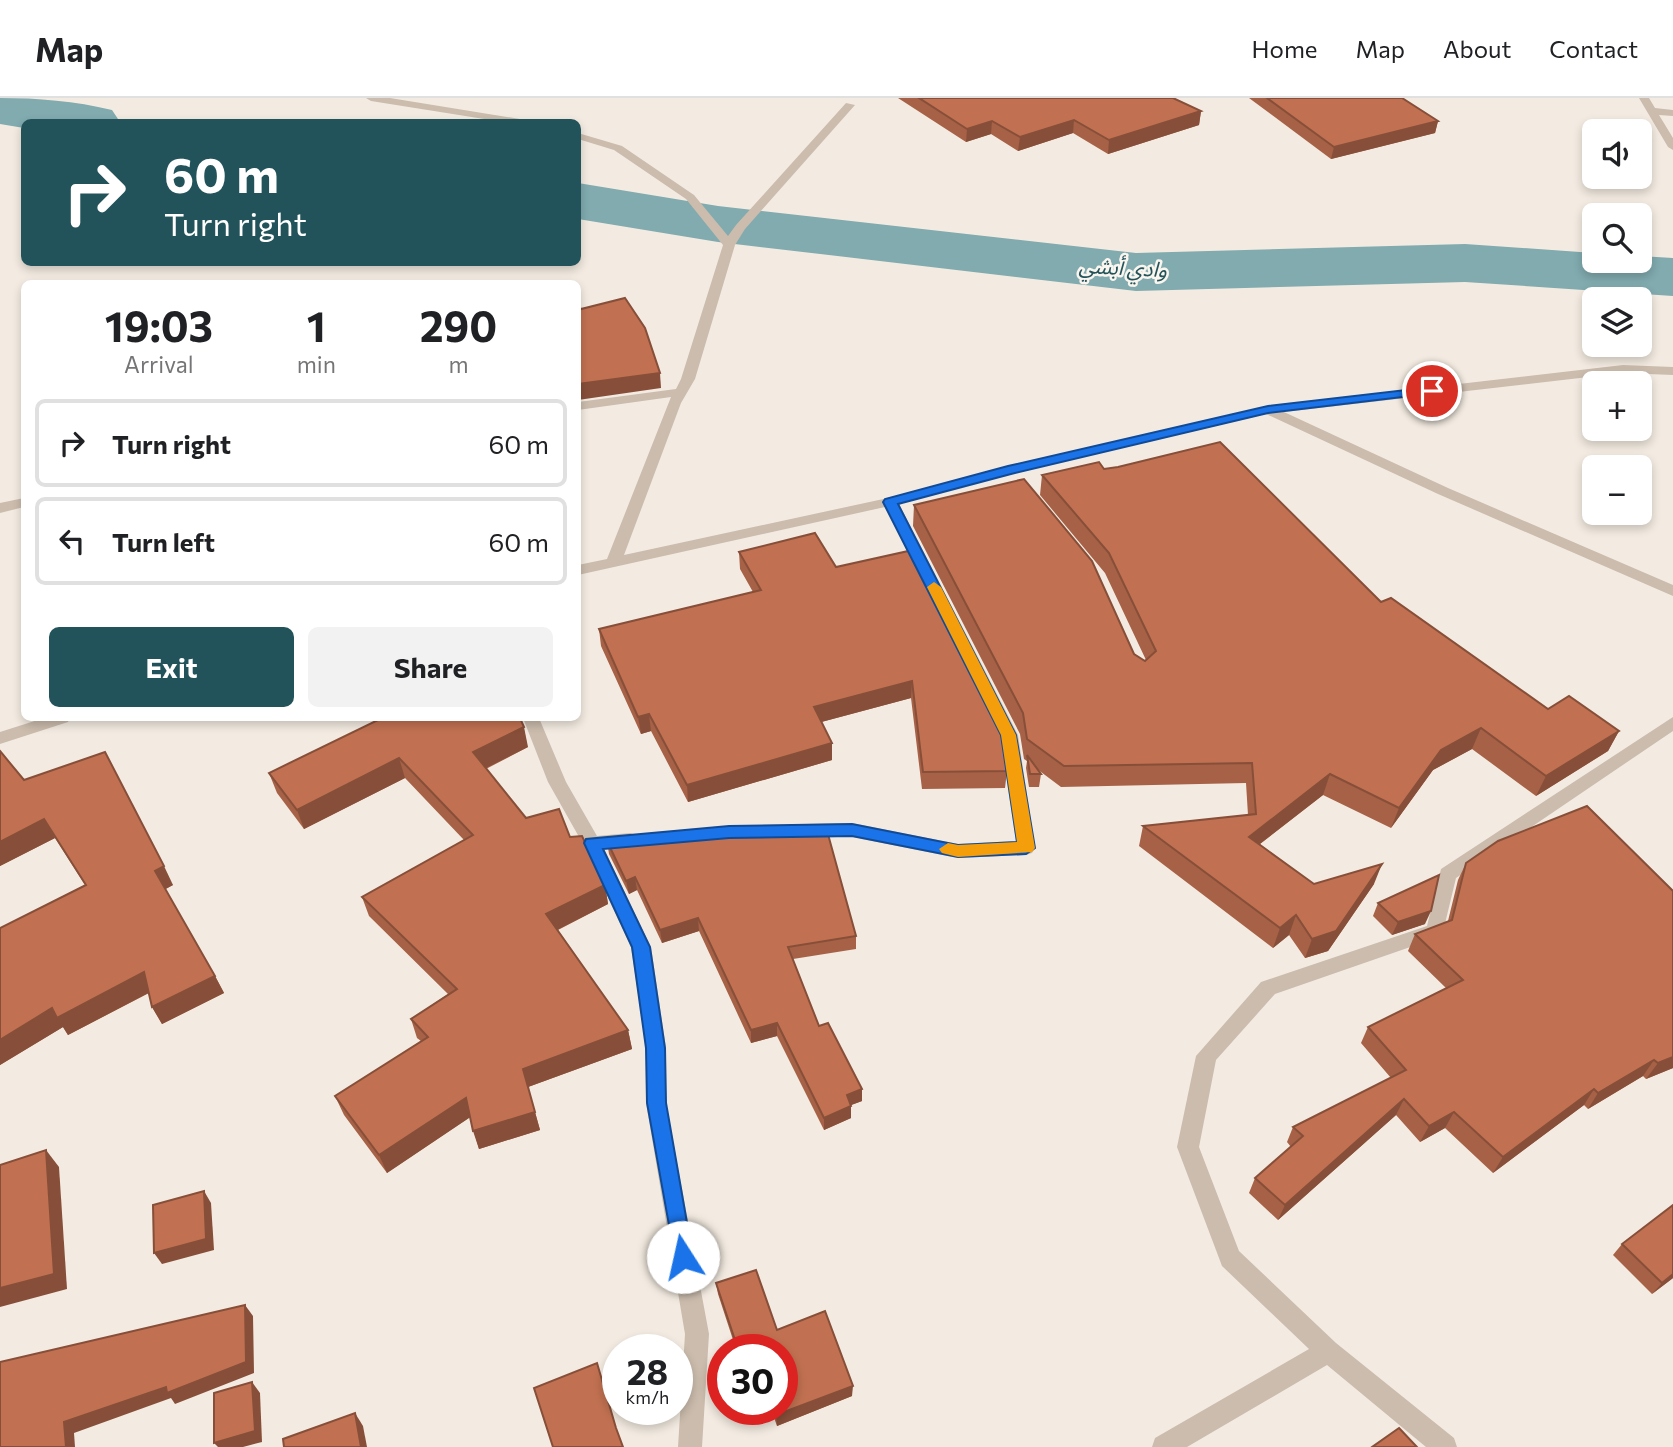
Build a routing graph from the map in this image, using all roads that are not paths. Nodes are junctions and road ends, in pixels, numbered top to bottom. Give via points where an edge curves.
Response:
1 (371, 98) edge
2 (863, 98) edge
3 (1644, 98) edge
4 (846, 102) edge
5 (1651, 111) junction
6 (1673, 113) edge
7 (501, 119) edge
8 (581, 137) edge
9 (1673, 147) edge
10 (729, 245) junction
11 (1673, 371) edge
12 (680, 393) junction
13 (581, 406) edge
14 (1268, 410) junction
15 (890, 502) junction
16 (21, 504) edge
17 (0, 508) edge
18 (613, 564) junction
19 (581, 569) edge
20 (1673, 591) edge
21 (53, 721) edge
22 (532, 721) edge
23 (1673, 723) edge
24 (0, 738) edge
25 (783, 831) edge
26 (647, 839) edge
27 (592, 843) junction
28 (1328, 1351) junction
29 (690, 1447) edge
30 (1164, 1447) edge
31 (1445, 1447) edge

1 - 7 street
2 - 4 street
3 - 5 street
4 - 10 street
5 - 6 street
5 - 9 street
8 - 10 street via 618,148 690,197
10 - 12 street
11 - 14 street via 1623,369
12 - 13 street
12 - 18 street
14 - 15 street via 1013,476
14 - 20 street
15 - 18 street
15 - 25 street via 1009,735 1026,848 958,851 852,830
16 - 17 street
18 - 19 street
21 - 24 street
22 - 27 street via 557,782
23 - 28 street via 1448,874 1435,931 1268,988 1206,1056 1188,1147 1230,1258
26 - 27 street
27 - 29 street via 641,947 656,1048 656,1103 697,1334
28 - 30 street
28 - 31 street

